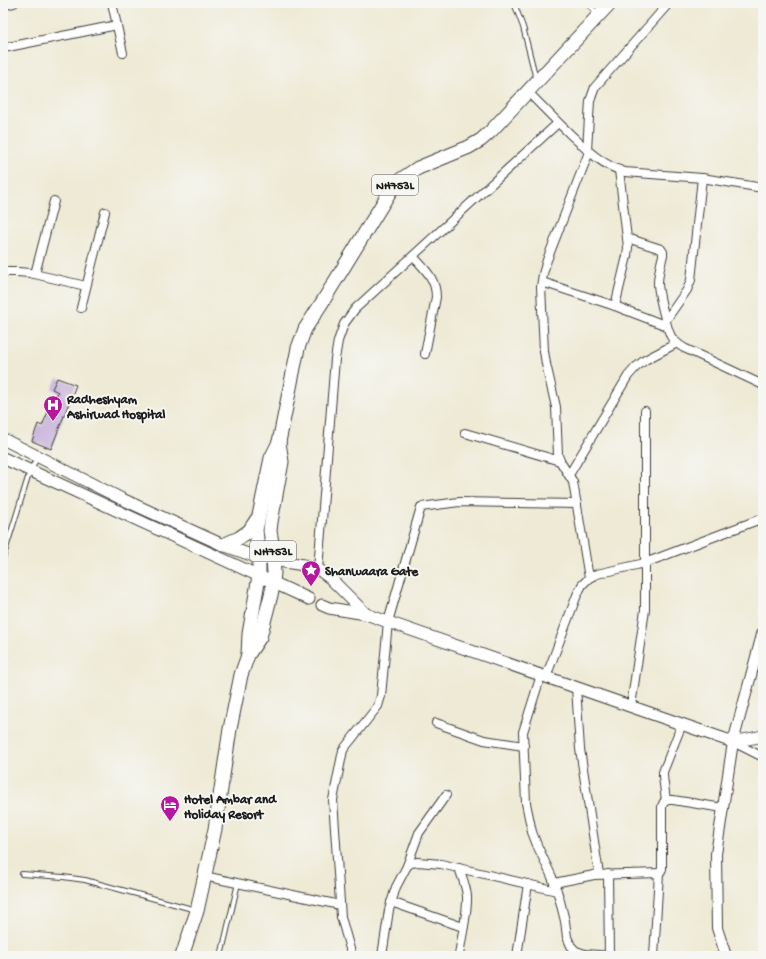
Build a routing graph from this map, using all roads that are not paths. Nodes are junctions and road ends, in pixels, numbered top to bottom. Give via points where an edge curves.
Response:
1 (14, 3) edge
2 (112, 3) edge
3 (514, 3) edge
4 (586, 3) edge
5 (610, 3) edge
6 (669, 3) edge
7 (3, 6) edge
8 (600, 14) junction
9 (117, 25) junction
10 (3, 48) edge
11 (123, 53) dead end
12 (536, 81) junction
13 (527, 92) junction
14 (558, 123) junction
15 (588, 151) junction
16 (619, 170) junction
17 (702, 178) junction
18 (763, 188) edge
19 (54, 201) dead end
20 (105, 212) dead end
21 (627, 238) junction
22 (413, 256) junction
23 (3, 272) edge
24 (35, 274) junction
25 (542, 282) junction
26 (86, 286) junction
27 (615, 306) junction
28 (81, 308) dead end
29 (666, 323) junction
30 (676, 343) junction
31 (425, 354) dead end
32 (763, 385) edge
33 (645, 411) dead end
34 (465, 433) dead end
35 (3, 439) edge
36 (279, 442) junction
37 (38, 456) junction
38 (3, 458) edge
39 (560, 461) junction
40 (30, 471) junction
41 (569, 475) junction
42 (577, 504) junction
43 (259, 517) junction
44 (763, 518) edge
45 (223, 545) junction
46 (3, 558) edge
47 (259, 558) junction
48 (273, 560) junction
49 (644, 563) junction
50 (318, 570) junction
51 (259, 576) junction
52 (589, 578) junction
53 (273, 582) junction
54 (309, 599) dead end
55 (322, 604) dead end
56 (366, 614) junction
57 (388, 622) junction
58 (763, 631) edge
59 (248, 655) junction
60 (543, 676) junction
61 (576, 687) junction
62 (631, 706) junction
63 (436, 723) dead end
64 (682, 724) junction
65 (763, 736) edge
66 (733, 742) junction
67 (524, 746) junction
68 (763, 757) edge
69 (446, 795) dead end
70 (666, 801) junction
71 (723, 808) junction
72 (407, 866) junction
73 (459, 868) junction
74 (659, 873) junction
75 (22, 874) dead end
76 (599, 874) junction
77 (608, 874) junction
78 (204, 876) junction
79 (238, 883) junction
80 (528, 884) junction
81 (556, 887) junction
82 (392, 902) junction
83 (340, 905) junction
84 (197, 911) junction
85 (463, 927) junction
86 (571, 946) junction
87 (586, 955) edge
88 (182, 956) edge
89 (221, 956) edge
90 (352, 956) edge
91 (382, 956) edge
92 (459, 956) edge
93 (517, 956) edge
94 (571, 956) edge
95 (611, 956) edge
96 (654, 956) edge
97 (726, 956) edge

1 - 7 street
2 - 9 street
3 - 12 lane via 523,27
4 - 8 lane
5 - 8 highway, NH753L
6 - 15 street via 595,87 590,100
8 - 12 highway, NH753L
9 - 10 street
9 - 11 street
12 - 13 highway, NH753L
13 - 14 street
13 - 36 highway, NH753L via 481,140 418,168 400,180 391,190 305,329 298,348
14 - 15 street
14 - 22 street
15 - 16 street
15 - 25 street via 547,260
16 - 17 street
16 - 21 street
17 - 18 street
17 - 29 street via 691,280
19 - 24 street
20 - 26 street
21 - 27 street via 627,256
21 - 29 street via 661,249 663,252 658,282
22 - 31 street via 434,282 436,290
22 - 50 street via 355,310 344,324 338,342 334,359
23 - 24 street
24 - 26 street
25 - 27 street
25 - 39 street via 544,350 556,408
26 - 28 street
27 - 29 street
29 - 30 street
30 - 32 street
30 - 41 street via 645,360 628,376
33 - 49 street
34 - 39 street
35 - 37 main road
36 - 43 highway, NH753L via 271,458
36 - 48 highway, NH753L via 282,462 270,532
37 - 40 lane
37 - 45 main road via 122,499
38 - 40 main road
39 - 41 street
40 - 46 lane
40 - 51 main road
41 - 42 street
42 - 52 street
42 - 57 street via 459,502 421,507
43 - 45 highway via 249,531
43 - 47 highway, NH753L via 256,530
44 - 49 street
45 - 47 main road
47 - 48 main road
47 - 51 highway, NH753L
48 - 50 main road
48 - 53 highway, NH753L
49 - 52 street
49 - 62 street via 644,617
50 - 56 main road via 330,578
51 - 53 main road
51 - 59 highway, NH753L
52 - 60 street via 577,595
53 - 54 main road
53 - 59 highway, NH753L via 260,636
55 - 56 main road via 329,608
56 - 57 main road
57 - 60 main road
57 - 83 street via 378,706 343,750 332,800
58 - 66 street
59 - 78 highway, NH753L via 241,675 230,729 215,829
60 - 61 main road
60 - 67 street via 524,728
61 - 62 main road
61 - 76 street via 580,749
62 - 64 main road
63 - 67 street via 484,740
64 - 66 main road
64 - 70 street via 663,772
65 - 66 main road
66 - 68 street
66 - 71 street
67 - 81 street via 526,807 532,832
69 - 72 street via 419,833
70 - 71 street
70 - 74 street via 662,806 662,871
71 - 97 street via 716,854 717,928
72 - 73 street via 411,863 428,862
72 - 82 street via 396,887
73 - 80 street
73 - 85 street via 466,895
74 - 77 street
74 - 96 street
75 - 84 lane via 85,880
76 - 77 street
76 - 81 street
77 - 95 street
78 - 79 street
78 - 84 highway, NH753L
79 - 83 street
79 - 89 lane
80 - 81 street
80 - 93 street
81 - 86 street
82 - 85 street
82 - 91 street
83 - 90 street
84 - 88 highway, NH753L
85 - 92 street
86 - 87 street
86 - 94 street
87 - 95 street

